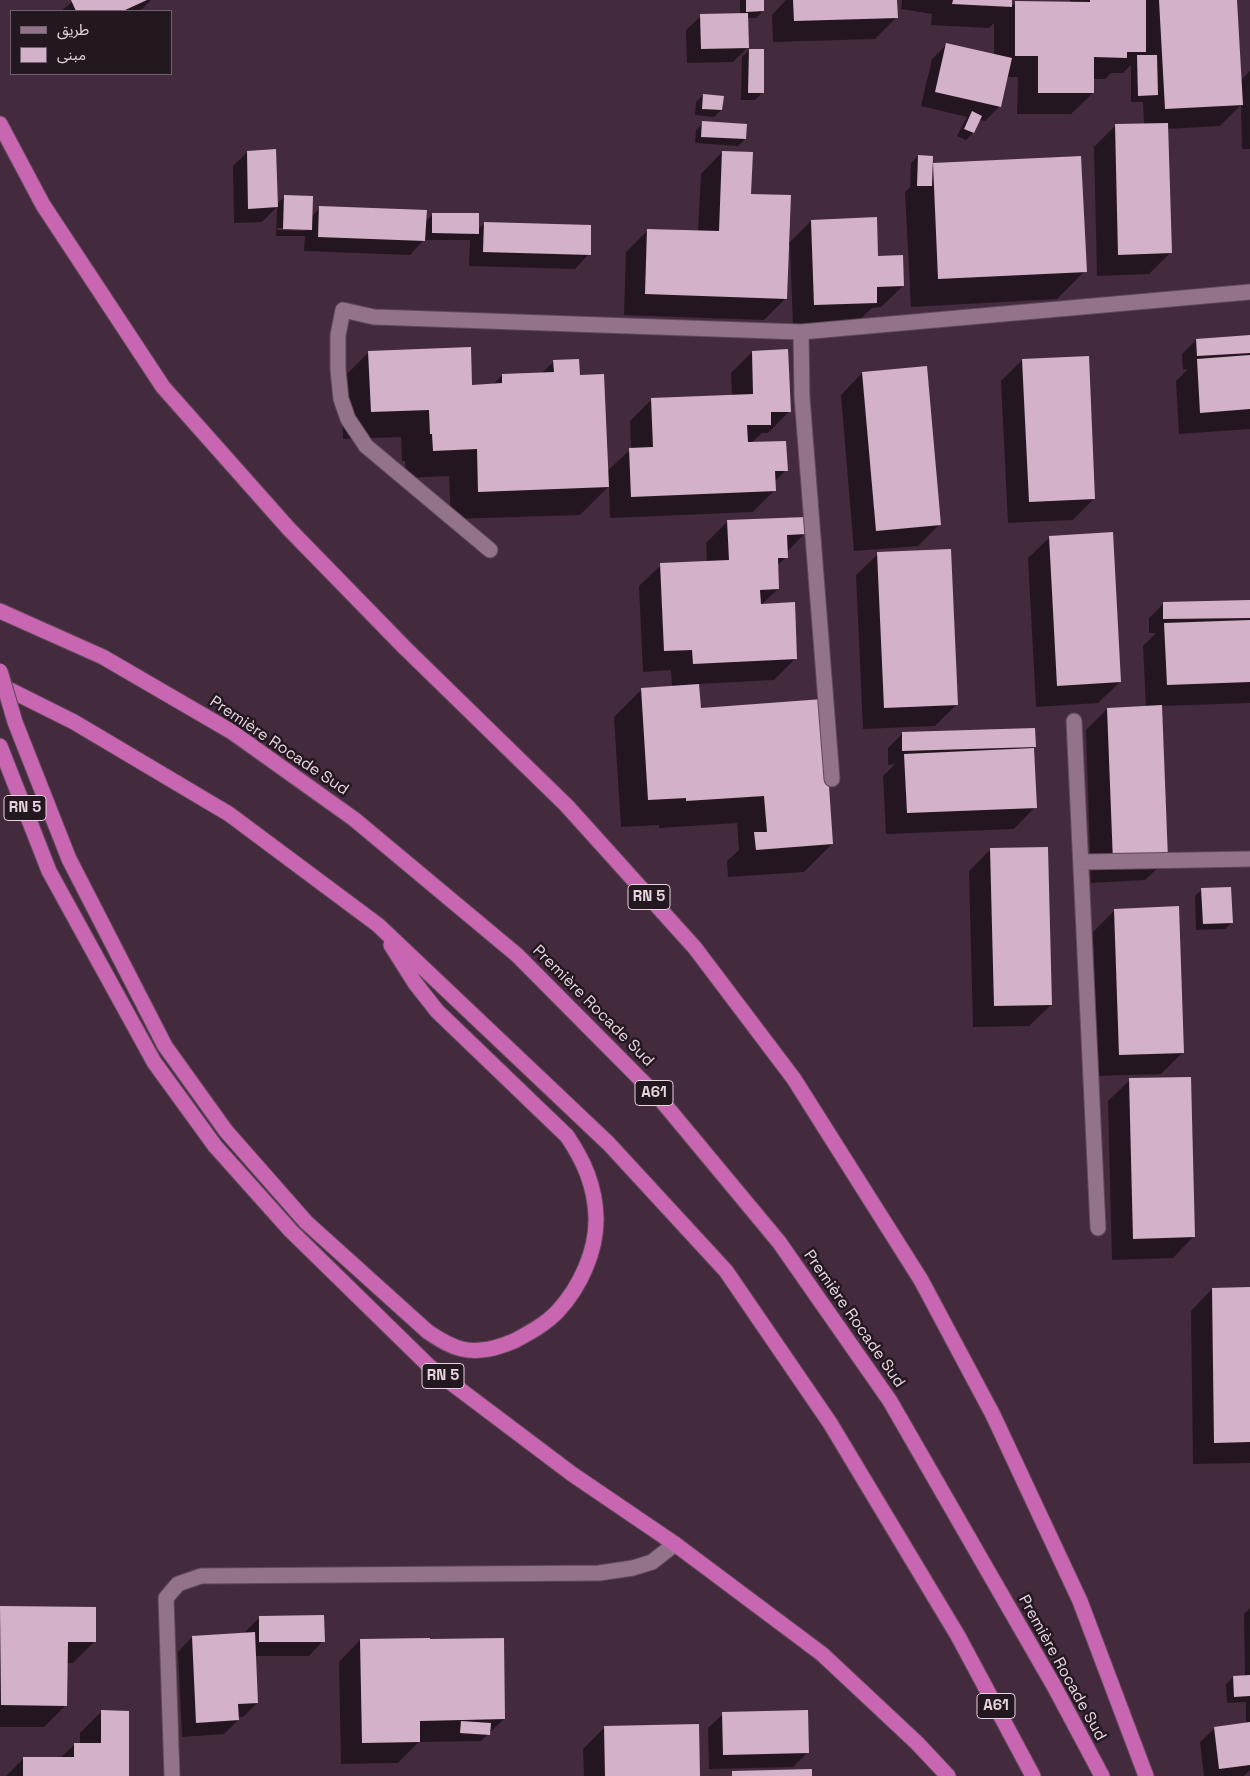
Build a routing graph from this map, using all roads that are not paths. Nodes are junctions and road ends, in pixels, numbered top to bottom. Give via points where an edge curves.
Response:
1 (0, 124) edge
2 (1250, 292) edge
3 (801, 332) junction
4 (490, 550) dead end
5 (0, 611) edge
6 (0, 671) edge
7 (0, 685) edge
8 (1074, 721) dead end
9 (0, 746) edge
10 (832, 779) dead end
11 (1250, 859) edge
12 (1081, 862) junction
13 (378, 925) junction
14 (1098, 1228) dead end
15 (675, 1544) junction
16 (172, 1776) edge
17 (948, 1776) edge
18 (1033, 1776) edge
19 (1102, 1776) edge
20 (1146, 1776) edge

1 - 20 highway, RN 5 via 43,205 162,387 404,648 567,806 695,948 794,1079 921,1280 993,1415 1080,1601
2 - 3 street
3 - 4 street via 374,317 343,310 338,335 338,370 341,399 348,419 366,446
3 - 10 street via 802,397
5 - 19 highway, Première Rocade Sud / A61 via 103,657 232,732 354,818 518,955 661,1100 779,1242 890,1401 1054,1686
6 - 13 highway, bridge via 15,722 69,859 165,1046 226,1131 306,1222 428,1332 462,1349 480,1351 499,1347 530,1333 557,1312 578,1284 591,1252 596,1219 589,1175 567,1136 426,999
7 - 13 highway, A61 via 74,722 229,814
8 - 12 street
9 - 15 highway, RN 5 via 49,871 154,1062 215,1146 291,1231 430,1367 572,1474
11 - 12 street
12 - 14 street
13 - 18 highway, A61 via 609,1144 726,1271 830,1423 958,1636
15 - 16 street via 652,1562 599,1573 200,1576 178,1584 166,1598
15 - 17 highway, RN 5 via 822,1654

